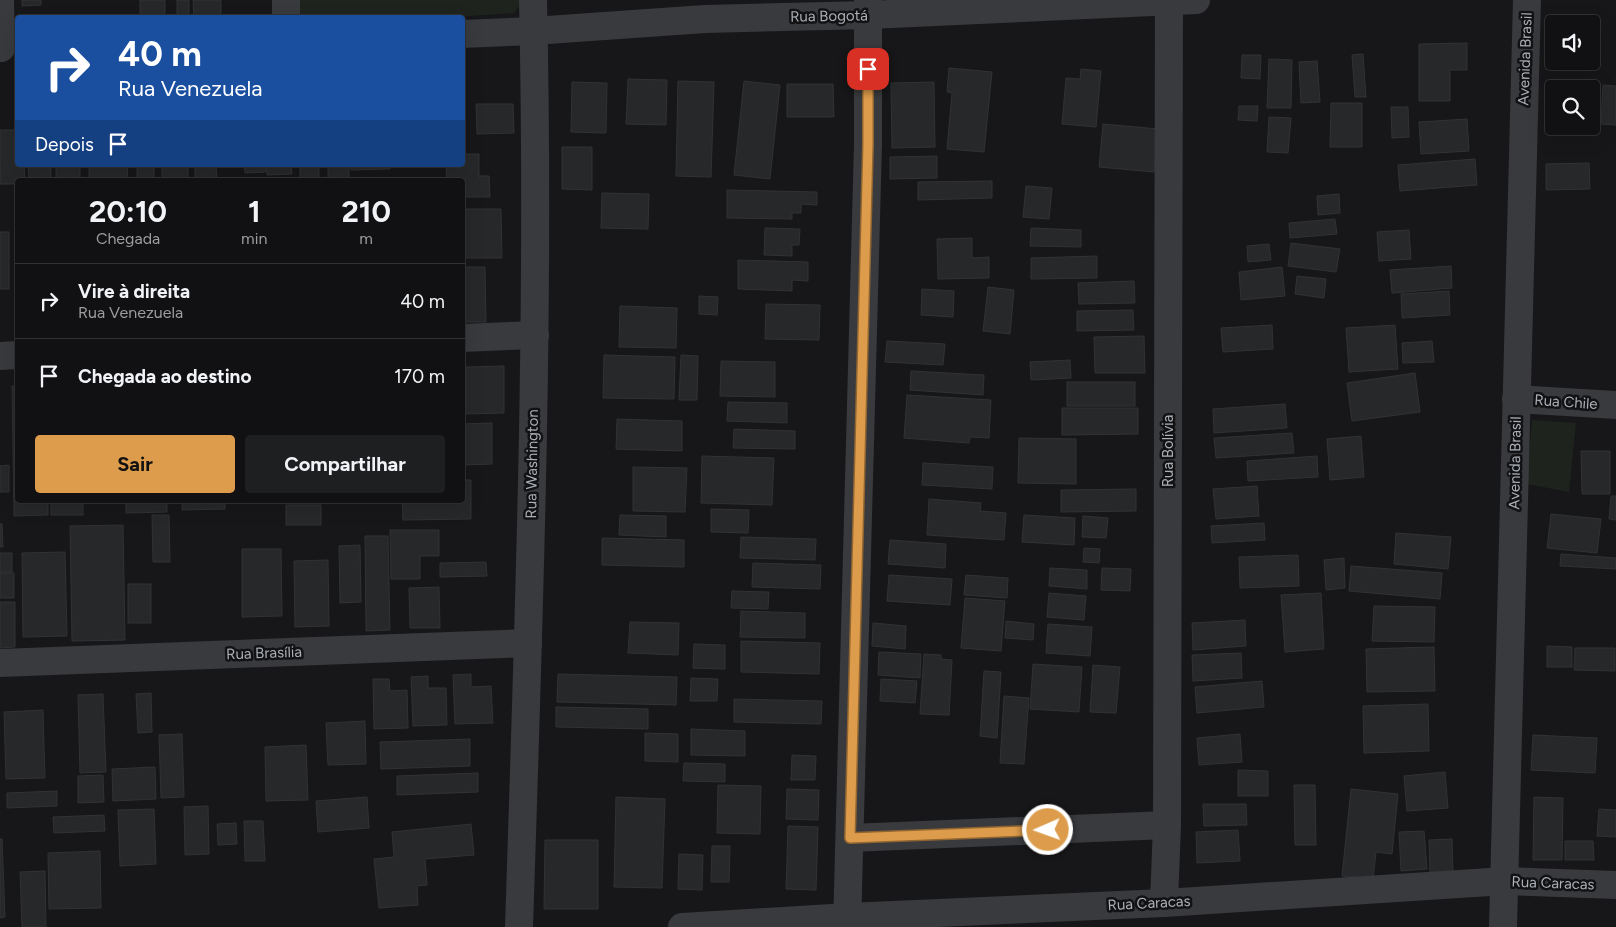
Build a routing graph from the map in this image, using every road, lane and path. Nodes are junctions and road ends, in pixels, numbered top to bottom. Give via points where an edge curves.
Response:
1 (0, 0) edge
2 (286, 0) edge
3 (532, 0) edge
4 (1196, 0) edge
5 (1526, 0) edge
6 (1169, 1) edge
7 (868, 8) edge
8 (286, 15) edge
9 (533, 31) junction
10 (465, 34) edge
11 (6, 48) edge
12 (535, 335) junction
13 (465, 338) edge
14 (15, 355) edge
15 (0, 356) edge
16 (1516, 399) junction
17 (1616, 405) edge
18 (528, 643) junction
19 (0, 663) edge
20 (1167, 825) junction
21 (850, 838) junction
22 (1505, 881) junction
23 (1616, 885) edge
24 (1164, 903) junction
25 (848, 922) edge
26 (519, 927) edge
27 (682, 927) edge
28 (1503, 927) edge

1 - 11 street
2 - 8 street
3 - 9 street, Rua Washington
4 - 6 street, Rua Bogotá
5 - 16 street, Avenida Brasil
6 - 7 street, Rua Bogotá
6 - 20 street, Rua Bolívia
7 - 9 street, Rua Bogotá
7 - 21 street via 868,144
9 - 10 street, Rua Bogotá
9 - 12 street, Rua Washington
12 - 13 street
12 - 18 street, Rua Washington
14 - 15 street
16 - 17 street, Rua Chile
16 - 22 street, Avenida Brasil
18 - 19 street, Rua Brasília
18 - 26 street, Rua Washington
20 - 21 street
20 - 24 street, Rua Bolívia
21 - 25 street
22 - 23 street, Rua Caracas
22 - 24 street, Rua Caracas
22 - 28 street, Avenida Brasil
24 - 25 street, Rua Caracas
25 - 27 street, Rua Caracas

